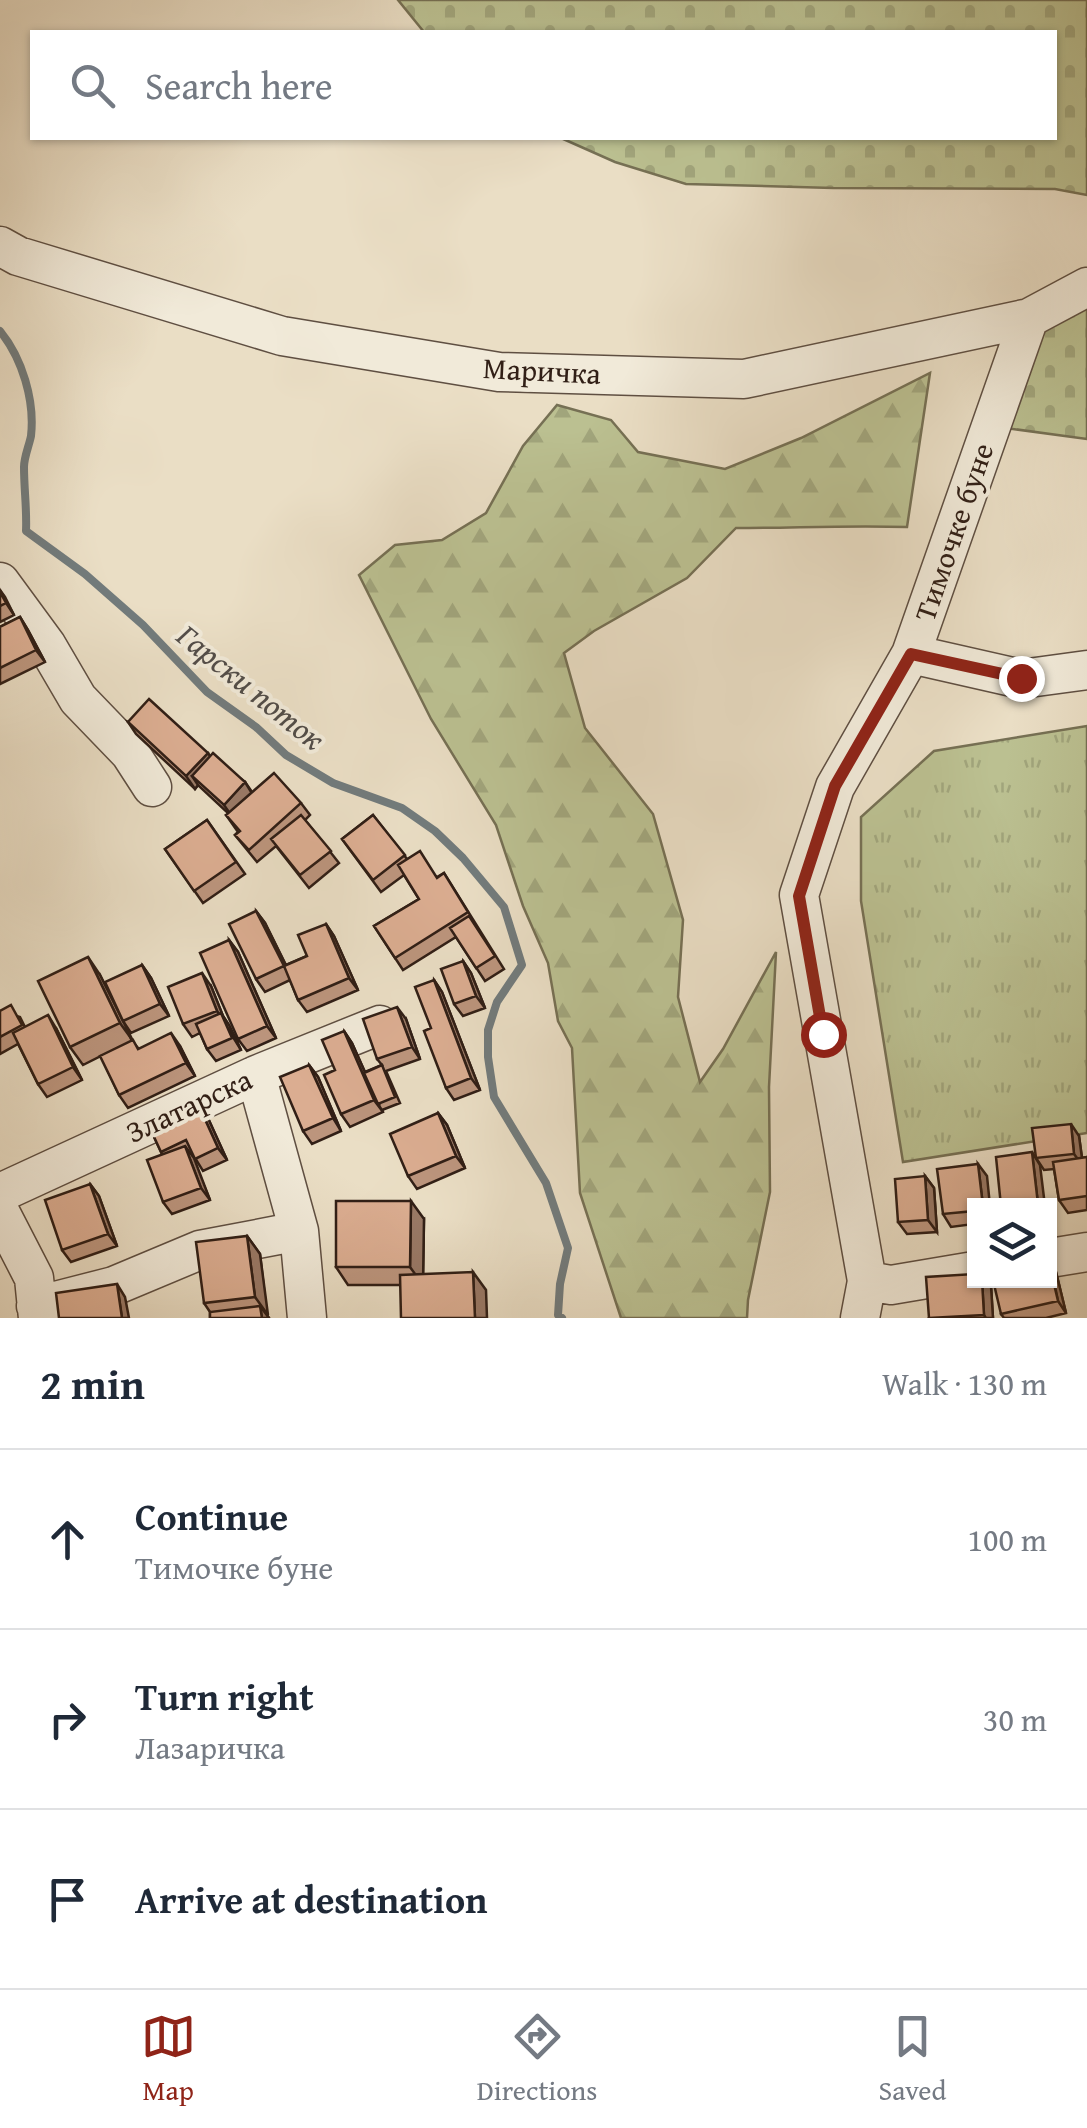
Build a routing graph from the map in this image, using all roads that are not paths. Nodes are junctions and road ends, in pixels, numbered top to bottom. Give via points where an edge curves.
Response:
1 (0, 246) edge
2 (1087, 287) edge
3 (1029, 318) junction
4 (0, 582) edge
5 (911, 654) junction
6 (1087, 670) edge
7 (152, 788) dead end
8 (380, 1025) edge
9 (256, 1075) junction
10 (0, 1192) edge
11 (0, 1212) edge
12 (299, 1232) junction
13 (1087, 1252) edge
14 (1057, 1257) edge
15 (967, 1272) edge
16 (863, 1300) edge
17 (37, 1312) edge
18 (307, 1318) edge

1 - 3 street, Маричка via 282,336 499,372 744,379
2 - 3 street, Маричка
3 - 5 street, Тимочке буне
4 - 7 street via 78,699 130,753
5 - 6 street via 1021,678
5 - 16 street, Тимочке буне via 835,786 799,896
8 - 9 street, Златарска
9 - 10 street, Златарска
9 - 12 street
11 - 17 street via 34,1278
12 - 17 street via 200,1250
12 - 18 street
13 - 14 street
15 - 16 street via 891,1285

